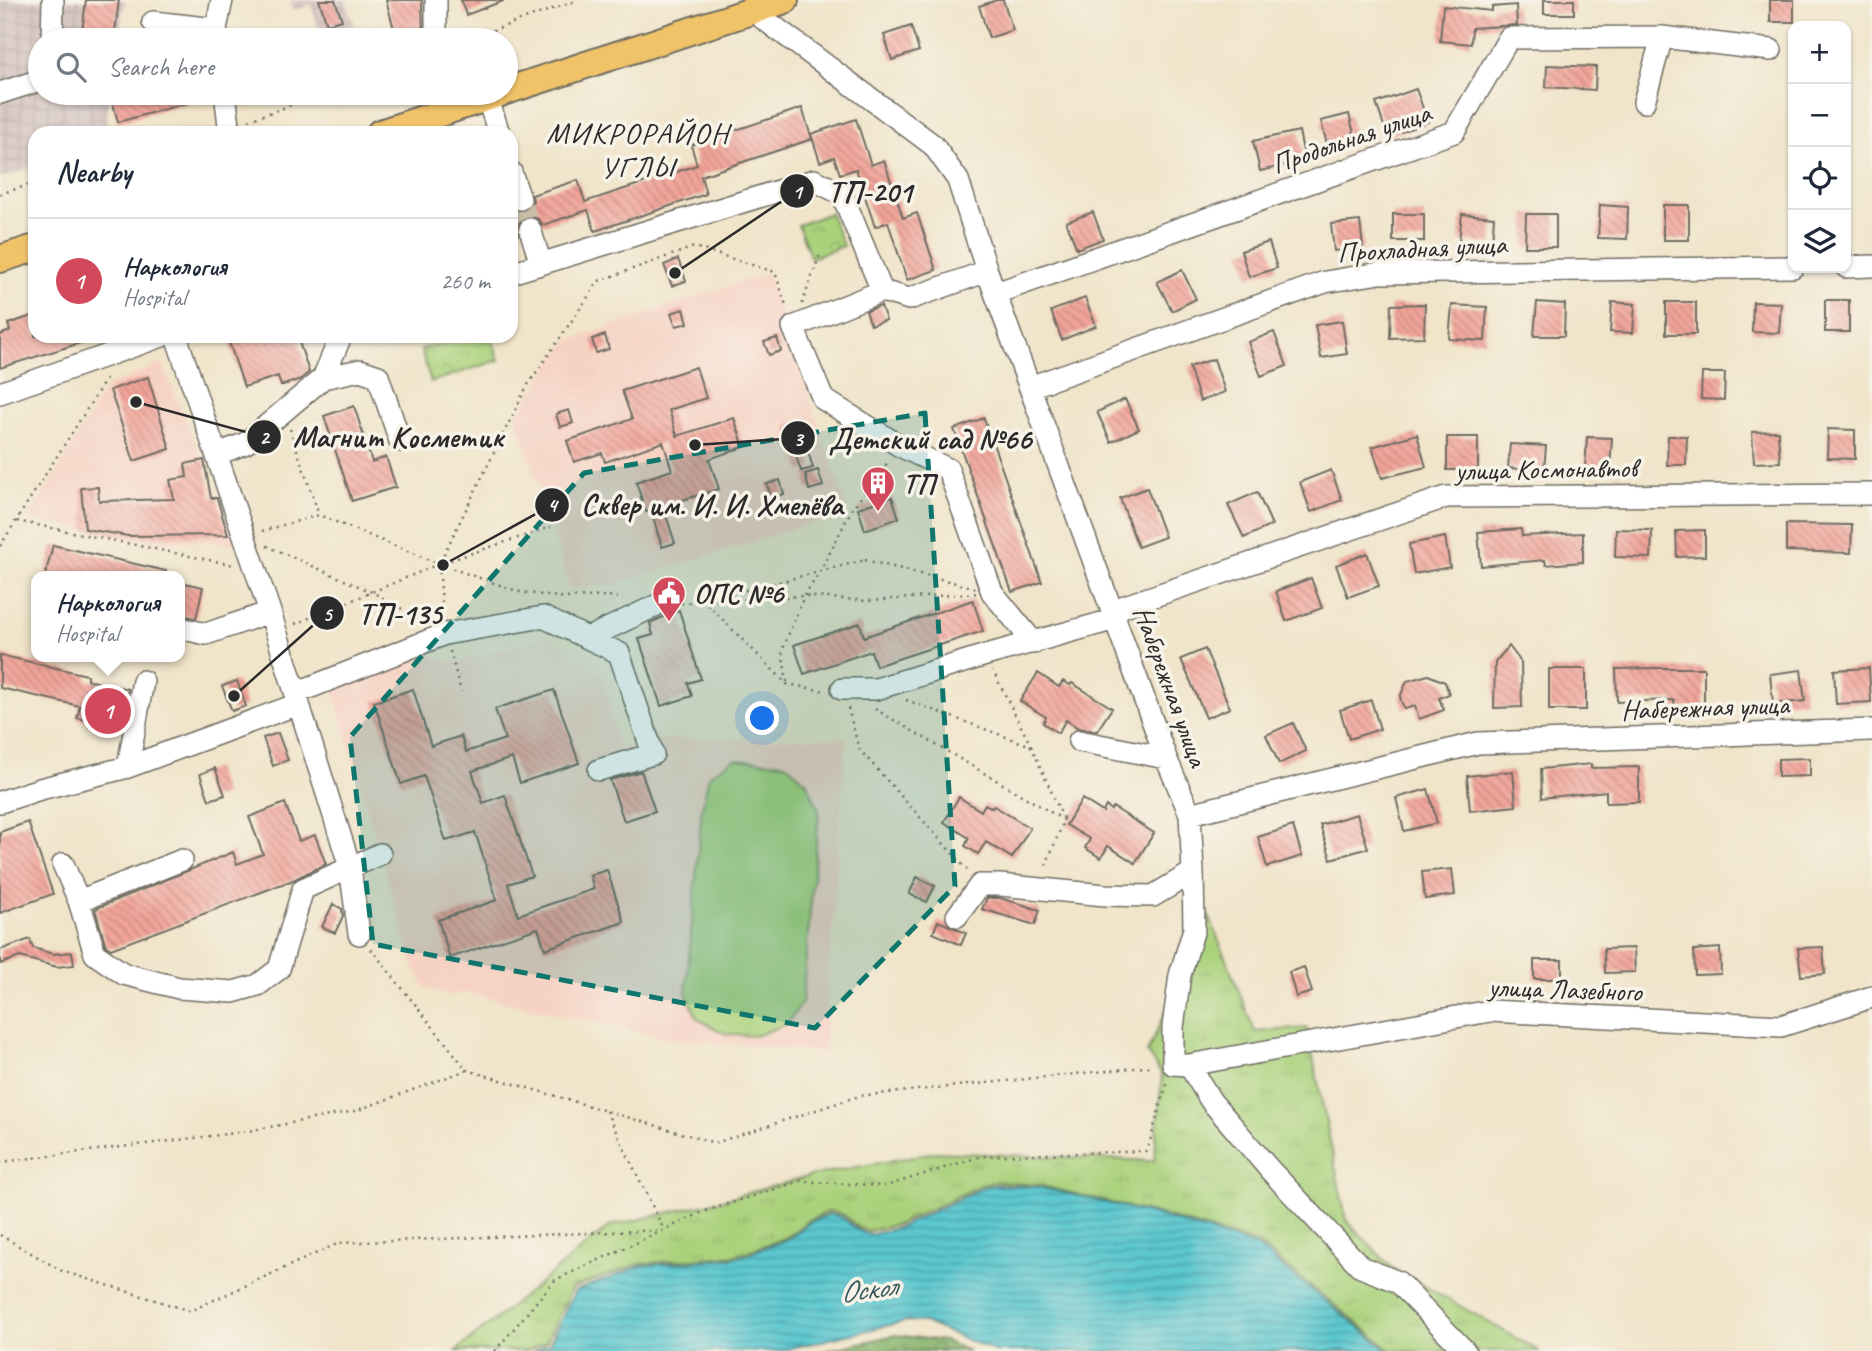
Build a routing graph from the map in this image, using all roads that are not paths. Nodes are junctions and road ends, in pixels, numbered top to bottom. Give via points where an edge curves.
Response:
1 (53, 0) edge
2 (222, 0) edge
3 (436, 0) edge
4 (785, 0) edge
5 (746, 8) edge
6 (153, 22) dead end
7 (52, 28) edge
8 (183, 28) edge
9 (218, 28) edge
10 (436, 28) edge
11 (1662, 37) junction
12 (1771, 50) dead end
13 (28, 84) edge
14 (518, 87) edge
15 (0, 93) edge
16 (1644, 102) dead end
17 (227, 105) edge
18 (440, 105) edge
19 (498, 105) edge
20 (229, 126) edge
21 (395, 126) edge
22 (499, 126) edge
23 (518, 193) edge
24 (520, 199) tunnel mouth
25 (530, 229) tunnel mouth
26 (28, 250) edge
27 (0, 259) edge
28 (541, 264) junction
29 (1872, 266) edge
30 (1788, 267) edge
31 (1851, 267) edge
32 (518, 271) edge
33 (987, 271) junction
34 (882, 291) junction
35 (996, 293) junction
36 (144, 343) edge
37 (178, 343) edge
38 (338, 343) edge
39 (324, 377) junction
40 (1030, 387) junction
41 (0, 393) edge
42 (400, 441) dead end
43 (218, 454) junction
44 (1872, 494) edge
45 (655, 606) road end
46 (1114, 615) junction
47 (273, 622) junction
48 (185, 629) edge
49 (588, 638) junction
50 (1034, 643) junction
51 (143, 681) dead end
52 (842, 689) road end
53 (297, 698) junction
54 (1872, 730) edge
55 (1079, 741) dead end
56 (1167, 758) junction
57 (128, 767) junction
58 (599, 769) dead end
59 (0, 802) edge
60 (1190, 814) junction
61 (380, 854) dead end
62 (182, 860) dead end
63 (63, 864) dead end
64 (350, 867) junction
65 (1193, 872) junction
66 (79, 901) junction
67 (957, 916) dead end
68 (359, 934) road end
69 (1872, 997) edge
70 (1181, 1065) junction
71 (1465, 1351) edge

1 - 7 street
2 - 9 street
3 - 10 street
4 - 5 main road
5 - 14 main road
5 - 33 street, Набережная улица via 933,145 958,180
6 - 8 street
11 - 12 street, Продольная улица
11 - 16 street
11 - 35 street, Продольная улица via 1509,38 1454,132
13 - 15 street
17 - 20 street
18 - 21 main road
19 - 22 street
23 - 24 street
25 - 28 street
26 - 27 main road
28 - 32 street
28 - 34 street via 814,180 842,194
29 - 31 street
30 - 40 street, Прохладная улица via 1380,273 1325,282
33 - 34 street via 909,299
33 - 35 street, Набережная улица
34 - 50 street via 793,327 807,374 823,399 948,469 992,592
35 - 40 street, Набережная улица
36 - 41 street
37 - 43 street
38 - 39 street
39 - 42 street via 360,370 378,376
39 - 43 street via 246,443
40 - 46 street, Набережная улица
43 - 47 street
44 - 46 street, улица Космонавтов via 1446,497
45 - 49 street
46 - 50 street, улица Космонавтов
46 - 56 street, Набережная улица
47 - 48 street via 206,634
47 - 53 street
49 - 53 street via 543,617 445,634
49 - 58 street via 619,653 653,754
50 - 52 street, улица Космонавтов via 876,689
51 - 57 street
53 - 57 street
53 - 64 street
54 - 60 street, Набережная улица via 1478,743
55 - 56 street
56 - 60 street, Набережная улица
57 - 59 street
60 - 65 street
61 - 64 street
62 - 66 street
63 - 66 street
64 - 66 street via 303,889 279,968 258,985 233,992 179,988 124,974 95,954
64 - 68 street
65 - 67 street via 1153,896 980,885
65 - 70 street via 1194,929 1180,975 1173,1027
69 - 70 street, улица Лазебного via 1781,1026 1490,1011
70 - 71 street via 1261,1160 1362,1267 1398,1282

